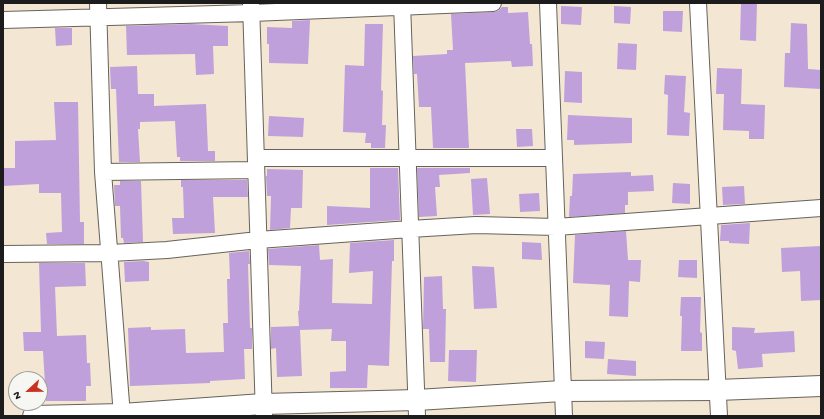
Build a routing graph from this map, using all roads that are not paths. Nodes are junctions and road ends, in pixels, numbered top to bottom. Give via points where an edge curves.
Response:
1 (493, 3) edge
2 (548, 3) edge
3 (698, 3) edge
4 (402, 5) edge
5 (252, 8) edge
6 (99, 10) edge
7 (3, 20) edge
8 (554, 158) junction
9 (408, 159) junction
10 (256, 164) junction
11 (103, 172) junction
12 (821, 208) edge
13 (709, 217) junction
14 (556, 227) junction
15 (410, 229) junction
16 (258, 240) junction
17 (110, 253) junction
18 (3, 254) edge
19 (821, 386) edge
20 (717, 390) junction
21 (562, 391) junction
22 (417, 408) edge
23 (264, 410) edge
24 (122, 415) edge
25 (33, 416) edge
26 (564, 416) edge
27 (719, 416) edge

1 - 4 street
2 - 8 street
3 - 13 street
4 - 5 street
4 - 9 street
5 - 6 street
5 - 10 street
6 - 7 street
6 - 11 street
8 - 9 street
8 - 14 street
9 - 10 street
9 - 15 street
10 - 11 street
10 - 16 street
11 - 17 street
12 - 13 street
13 - 14 street
13 - 20 street
14 - 15 street via 476,225
14 - 21 street
15 - 16 street
15 - 22 street
16 - 17 street
16 - 23 street
17 - 18 street
17 - 24 street
19 - 20 street
20 - 21 street
20 - 27 street
21 - 22 street
21 - 26 street
22 - 23 street
23 - 24 street
24 - 25 street

